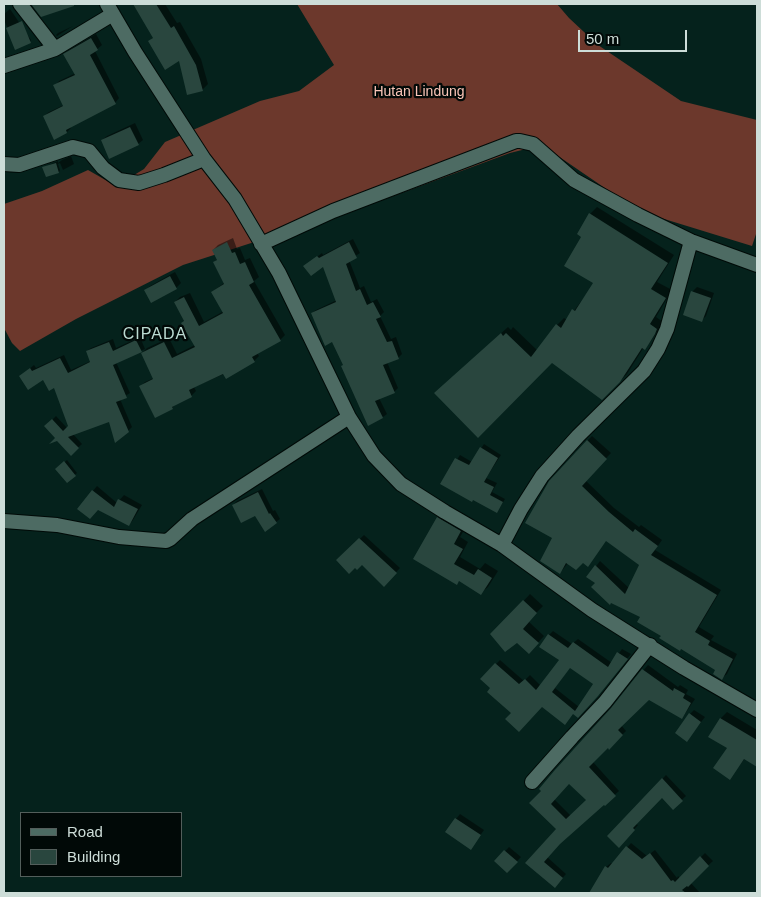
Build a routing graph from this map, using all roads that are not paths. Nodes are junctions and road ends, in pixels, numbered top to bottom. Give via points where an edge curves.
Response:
1 (20, 4) edge
2 (110, 9) edge
3 (55, 49) junction
4 (4, 66) edge
5 (204, 160) junction
6 (4, 164) edge
7 (691, 241) junction
8 (261, 244) junction
9 (757, 266) edge
10 (348, 417) junction
11 (4, 521) edge
12 (502, 545) junction
13 (650, 645) junction
14 (757, 710) edge
15 (532, 782) dead end

1 - 3 street
2 - 3 street
2 - 5 street
3 - 4 street
5 - 6 street via 139,183 119,180 89,151 73,147 19,164
5 - 8 street via 235,199
7 - 8 street via 574,180 533,144 516,141 333,212
7 - 9 street
7 - 12 street via 667,329 644,371 542,476
8 - 10 street via 279,273
10 - 11 street via 192,519 166,541 57,525
10 - 12 street via 374,456 401,484
12 - 13 street via 592,610
13 - 14 street
13 - 15 street via 605,702

